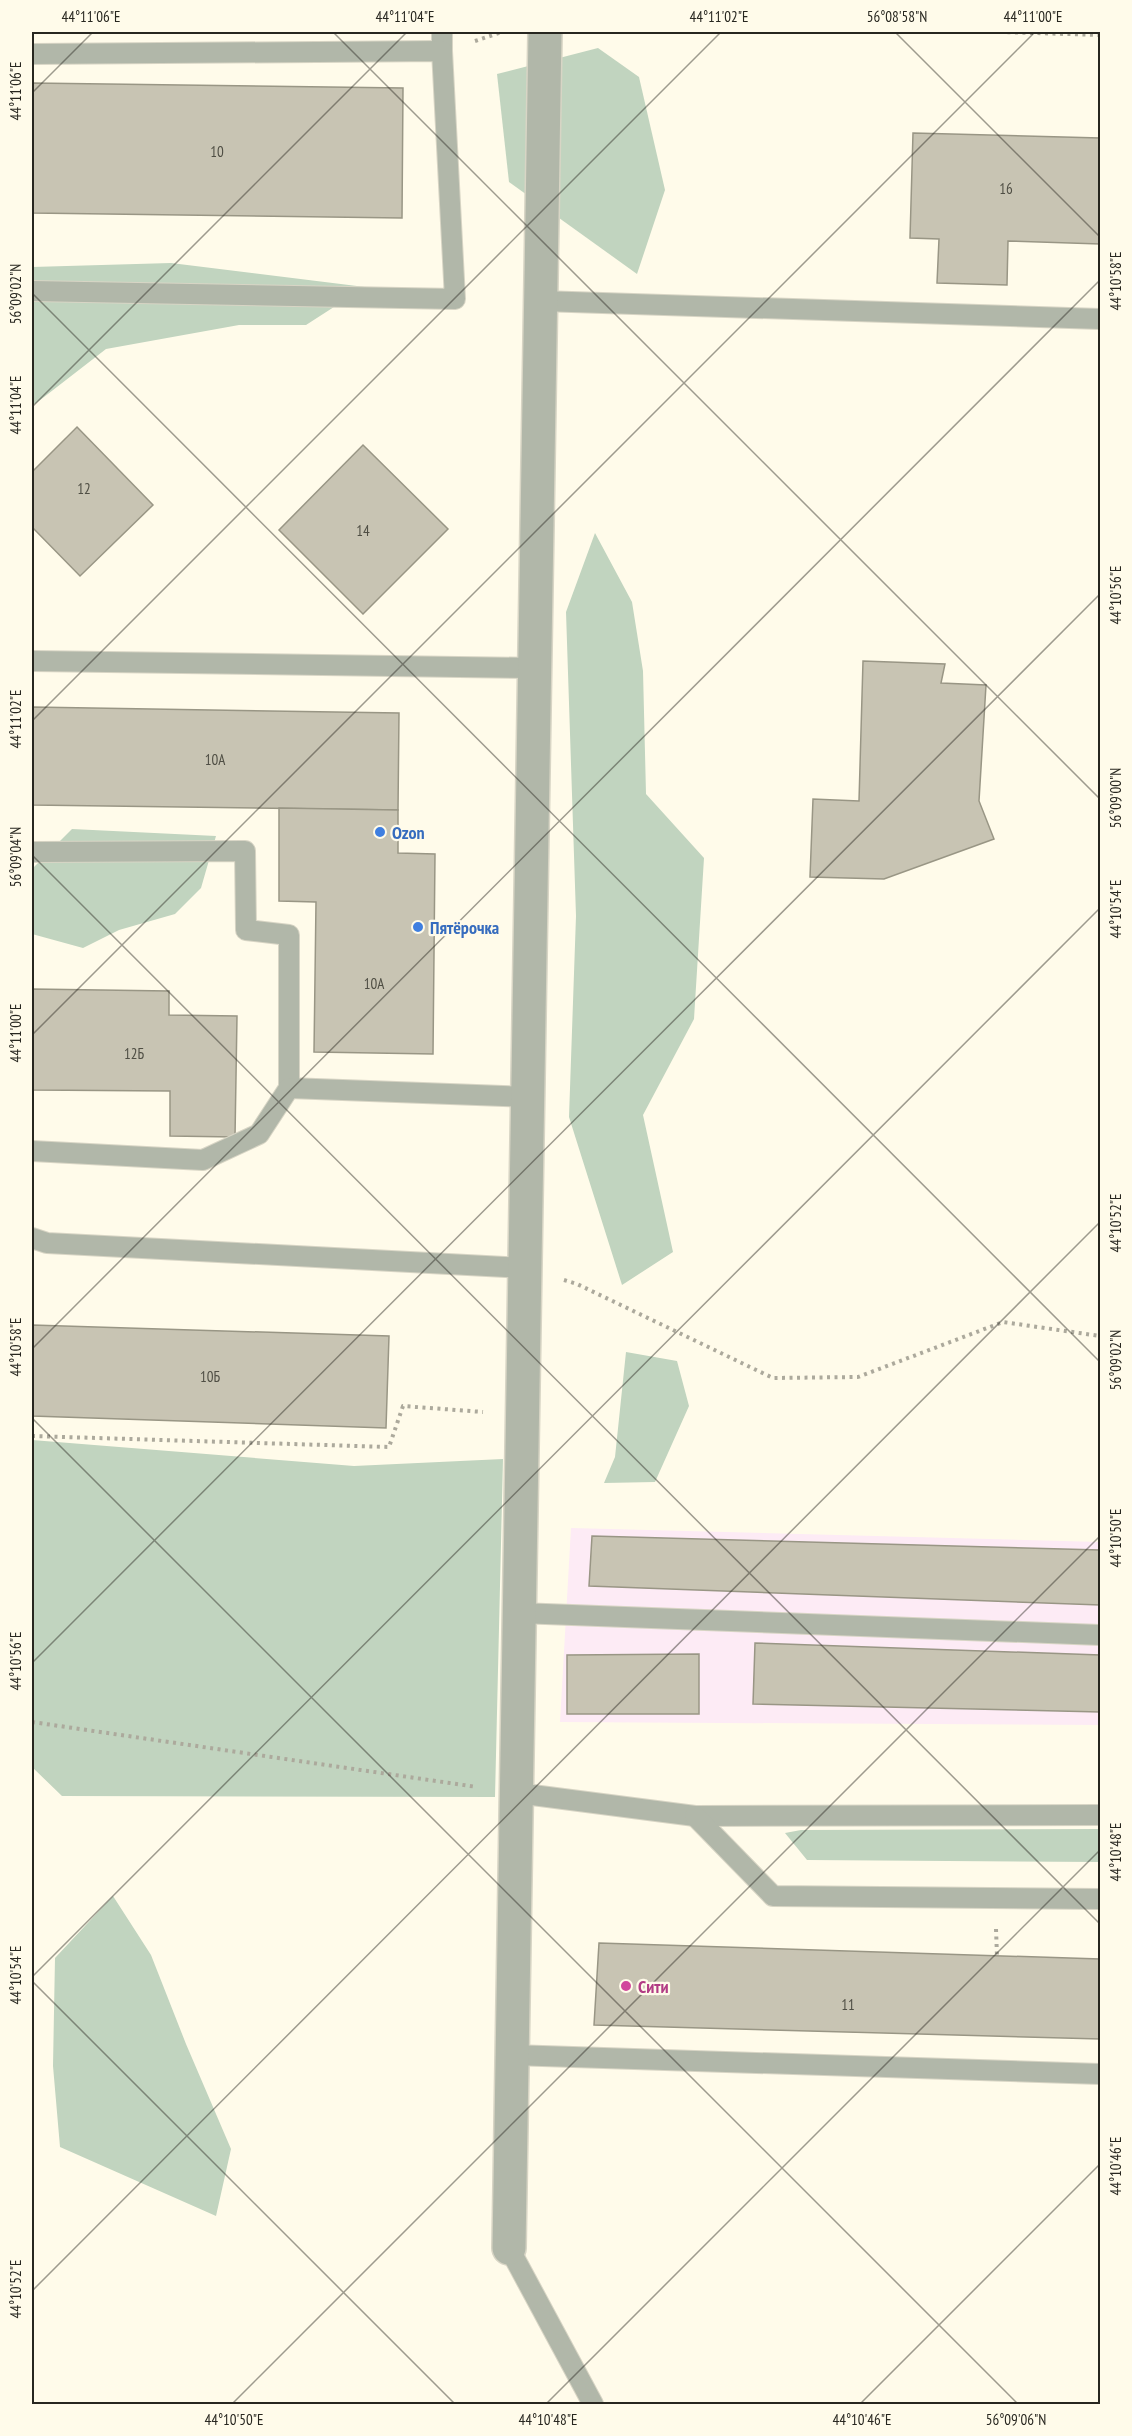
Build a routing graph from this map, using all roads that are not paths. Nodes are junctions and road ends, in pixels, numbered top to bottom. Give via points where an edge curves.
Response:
1 (442, 32) edge
2 (545, 32) edge
3 (442, 51) junction
4 (32, 54) edge
5 (32, 291) edge
6 (541, 301) junction
7 (1101, 319) edge
8 (32, 661) edge
9 (535, 668) junction
10 (32, 852) edge
11 (289, 1088) junction
12 (528, 1097) junction
13 (32, 1151) edge
14 (32, 1238) edge
15 (525, 1268) junction
16 (519, 1613) junction
17 (1101, 1635) edge
18 (516, 1793) junction
19 (1101, 1815) edge
20 (695, 1816) junction
21 (1101, 1899) edge
22 (512, 2055) junction
23 (1101, 2074) edge
24 (509, 2248) joint
25 (593, 2404) edge

1 - 3 lane
2 - 6 street
3 - 4 lane
3 - 5 lane via 455,299
6 - 7 lane
6 - 9 street
8 - 9 lane
9 - 12 street
10 - 11 lane via 245,851 246,930 289,935
11 - 12 lane
11 - 13 lane via 259,1134 203,1160
12 - 15 street
14 - 15 lane via 59,1244
15 - 16 street
16 - 17 lane
16 - 18 street
18 - 20 lane
18 - 22 street
19 - 20 lane
20 - 21 lane via 773,1896
22 - 23 lane
22 - 24 street
24 - 25 lane

